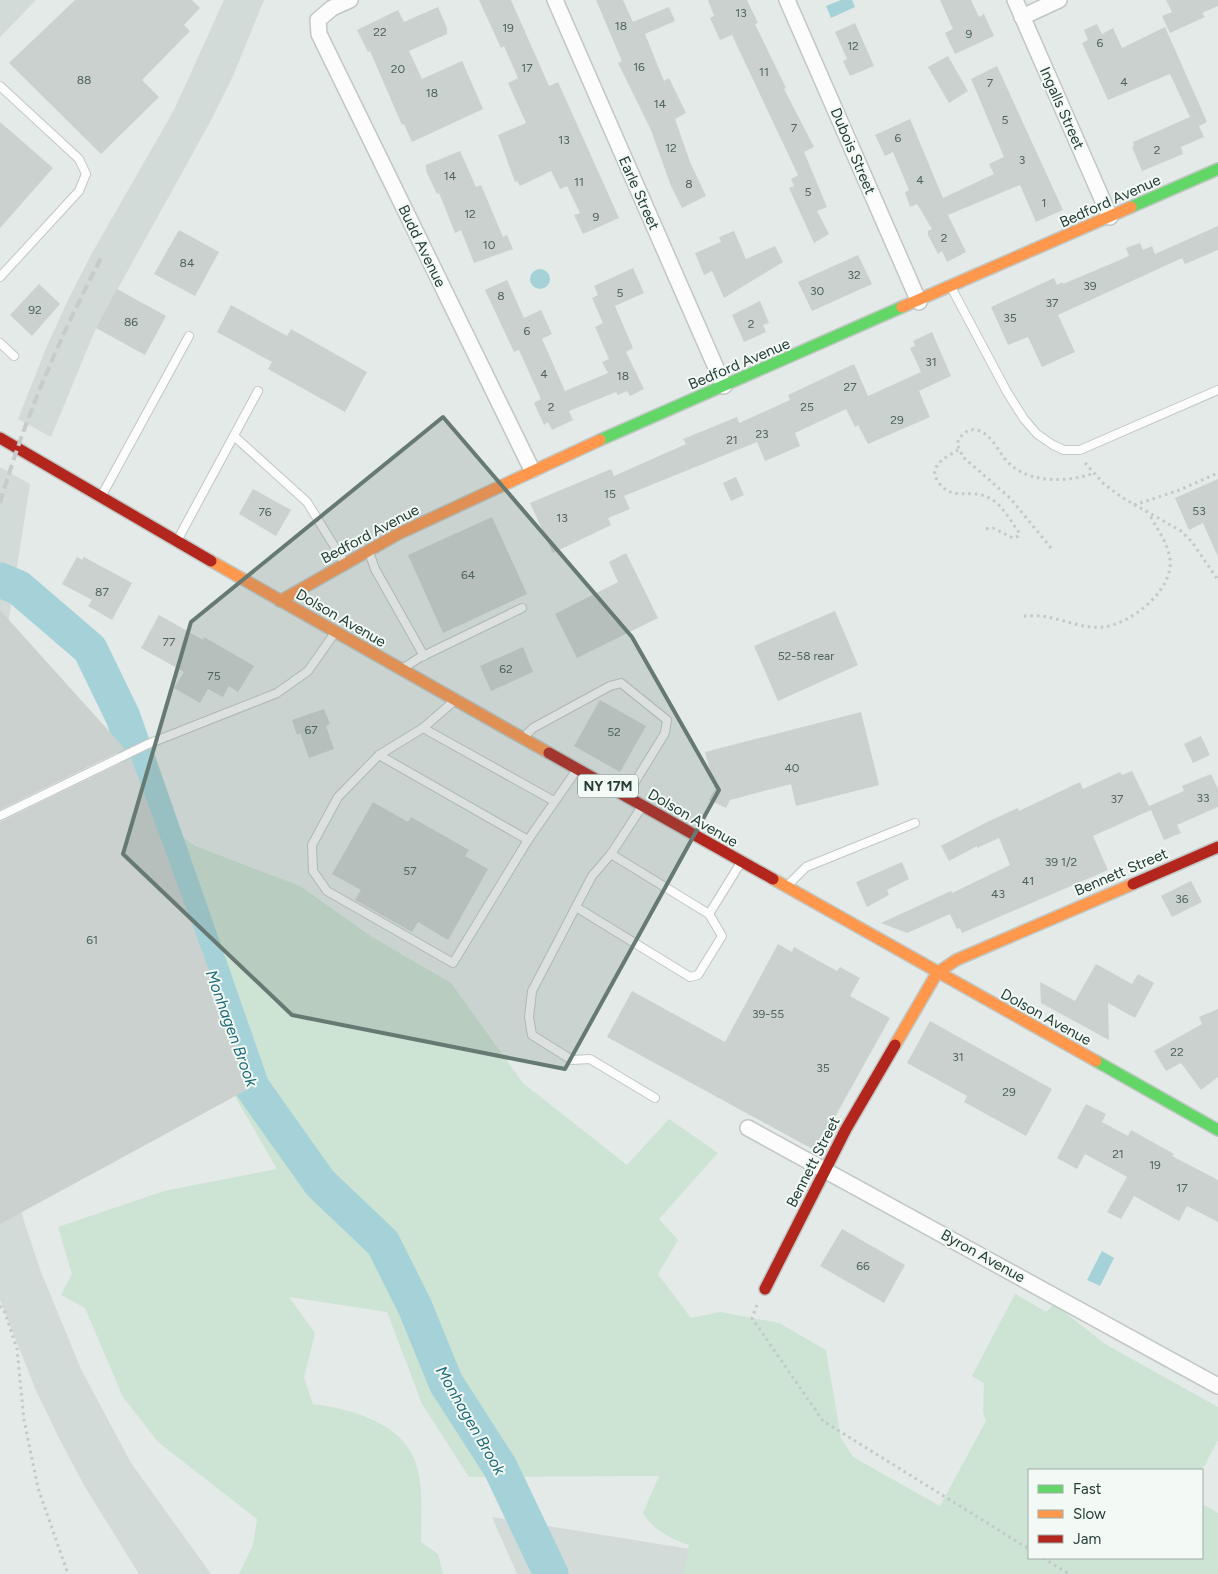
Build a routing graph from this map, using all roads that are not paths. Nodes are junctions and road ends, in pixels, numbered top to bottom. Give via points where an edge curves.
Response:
1 (350, 0) edge
2 (555, 0) edge
3 (787, 0) edge
4 (1014, 0) edge
5 (1059, 0) edge
6 (1022, 17) junction
7 (0, 86) edge
8 (1218, 169) edge
9 (1110, 217) junction
10 (0, 277) edge
11 (951, 287) junction
12 (919, 302) junction
13 (189, 336) dead end
14 (0, 343) edge
15 (14, 356) dead end
16 (724, 386) junction
17 (1218, 390) edge
18 (258, 391) dead end
19 (234, 436) junction
20 (0, 438) edge
21 (532, 470) junction
22 (101, 496) junction
23 (177, 541) junction
24 (369, 550) junction
25 (345, 564) junction
26 (280, 600) junction
27 (522, 608) dead end
28 (335, 633) junction
29 (424, 656) junction
30 (401, 670) junction
31 (455, 700) junction
32 (423, 728) junction
33 (523, 738) junction
34 (379, 755) junction
35 (577, 769) junction
36 (626, 797) junction
37 (554, 802) junction
38 (642, 806) junction
39 (0, 816) edge
40 (915, 823) dead end
41 (528, 840) junction
42 (1218, 847) edge
43 (611, 854) junction
44 (741, 862) junction
45 (785, 888) junction
46 (576, 907) junction
47 (709, 914) junction
48 (937, 973) junction
49 (655, 1098) dead end
50 (748, 1128) dead end
51 (1218, 1130) edge
52 (826, 1169) junction
53 (764, 1289) road end
54 (1218, 1386) edge

1 - 21 street, Budd Avenue via 332,8 318,20 319,34
2 - 16 street, Earle Street
3 - 12 street, Dubois Street
4 - 6 street, Ingalls Street
5 - 6 street
6 - 9 street, Ingalls Street
7 - 10 lane via 79,159 86,174 79,191
8 - 9 street, Bedford Avenue
9 - 11 street, Bedford Avenue
11 - 12 street, Bedford Avenue
11 - 17 lane via 980,345 1024,419 1037,434 1064,450 1080,450
12 - 16 street, Bedford Avenue
13 - 22 lane
14 - 15 lane
16 - 21 street, Bedford Avenue
18 - 19 lane
19 - 23 lane
19 - 25 lane via 307,502
20 - 22 street, Dolson Avenue / NY 17M
21 - 24 street, Bedford Avenue
22 - 23 street, Dolson Avenue / NY 17M
23 - 26 street, Dolson Avenue / NY 17M
24 - 25 street, Bedford Avenue
24 - 29 lane via 375,569
25 - 26 street, Bedford Avenue
26 - 28 street, Dolson Avenue / NY 17M
27 - 29 lane
28 - 30 street, Dolson Avenue / NY 17M
28 - 39 lane via 308,671 277,693 148,744
29 - 30 lane
30 - 31 street, Dolson Avenue / NY 17M
31 - 32 lane
31 - 33 street, Dolson Avenue / NY 17M via 495,718
32 - 34 lane
32 - 37 lane
33 - 35 street, Dolson Avenue / NY 17M
33 - 36 lane via 534,728 621,683 667,720 665,733
34 - 41 lane
34 - 41 lane via 338,797 312,845 313,871 327,891 453,963
35 - 36 street, Dolson Avenue / NY 17M
35 - 37 lane
36 - 38 street, Dolson Avenue / NY 17M
37 - 41 lane
38 - 43 lane
38 - 44 street, Dolson Avenue / NY 17M
40 - 45 lane via 806,867
42 - 48 street, Bennett Street via 956,960
43 - 46 lane via 592,876
43 - 47 lane
44 - 45 street, Dolson Avenue / NY 17M
44 - 47 lane
45 - 48 street, Dolson Avenue / NY 17M
46 - 47 lane via 690,977 698,975 722,936
46 - 49 lane via 532,991 529,1017 532,1035 572,1060 590,1059
48 - 51 street, Dolson Avenue / NY 17M
48 - 52 street, Bennett Street
50 - 52 street, Byron Avenue
52 - 53 street, Bennett Street
52 - 54 street, Byron Avenue

